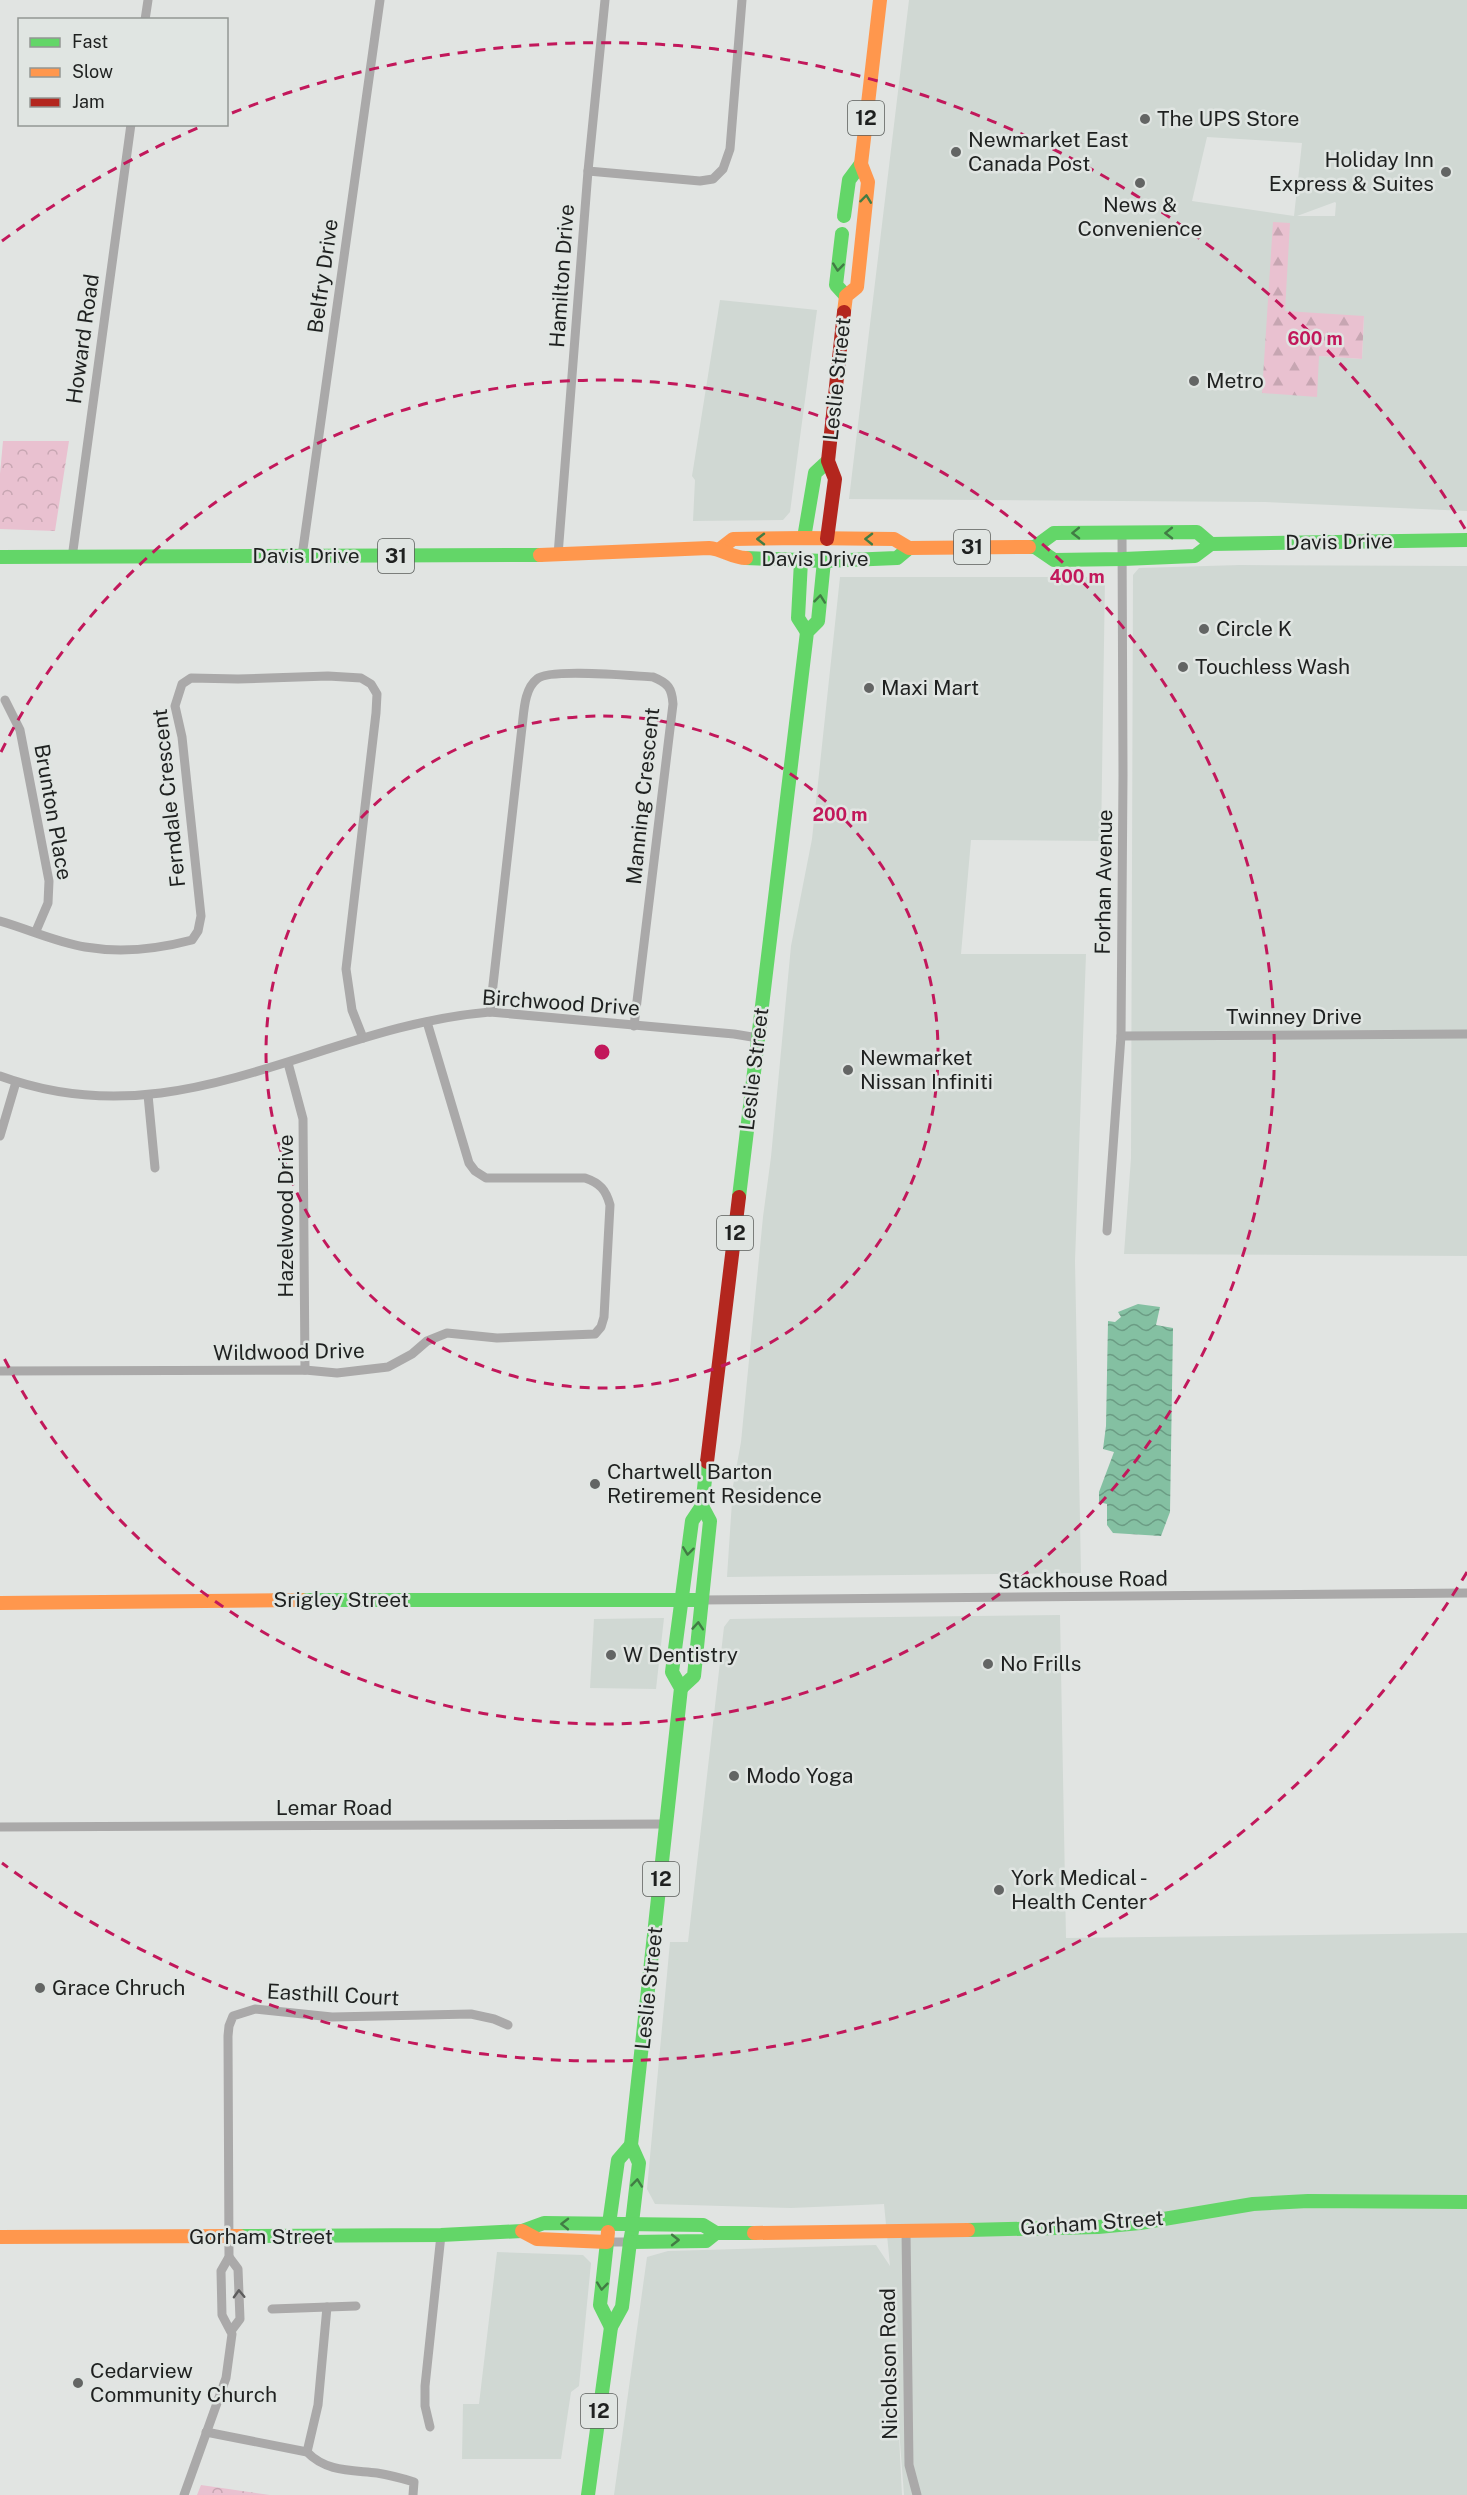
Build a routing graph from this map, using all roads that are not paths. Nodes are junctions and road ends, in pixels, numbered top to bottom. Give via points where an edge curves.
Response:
1 (148, 0) edge
2 (380, 0) edge
3 (605, 0) edge
4 (742, 0) edge
5 (880, 0) edge
6 (145, 18) edge
7 (132, 126) edge
8 (861, 164) junction
9 (588, 171) junction
10 (846, 296) junction
11 (828, 461) junction
12 (1122, 533) junction
13 (804, 538) junction
14 (827, 539) junction
15 (1467, 540) edge
16 (1211, 544) junction
17 (1035, 547) junction
18 (909, 548) junction
19 (720, 549) junction
20 (558, 555) junction
21 (302, 556) junction
22 (0, 558) edge
23 (72, 558) junction
24 (1123, 559) junction
25 (801, 561) junction
26 (824, 561) junction
27 (807, 632) junction
28 (5, 700) dead end
29 (0, 921) edge
30 (36, 931) junction
31 (490, 1012) junction
32 (427, 1022) junction
33 (634, 1026) junction
34 (1467, 1034) edge
35 (1121, 1036) junction
36 (363, 1038) junction
37 (758, 1038) junction
38 (288, 1063) junction
39 (0, 1076) edge
40 (16, 1082) junction
41 (148, 1095) junction
42 (0, 1136) edge
43 (155, 1168) dead end
44 (1107, 1231) dead end
45 (305, 1370) junction
46 (0, 1371) edge
47 (702, 1506) junction
48 (1467, 1593) edge
49 (682, 1599) junction
50 (700, 1600) junction
51 (0, 1603) edge
52 (681, 1688) junction
53 (668, 1824) junction
54 (0, 1827) edge
55 (508, 2025) dead end
56 (631, 2145) junction
57 (1467, 2202) edge
58 (632, 2223) junction
59 (609, 2224) junction
60 (522, 2231) junction
61 (906, 2231) junction
62 (716, 2233) junction
63 (441, 2235) junction
64 (0, 2237) edge
65 (228, 2238) junction
66 (607, 2242) junction
67 (630, 2242) junction
68 (229, 2257) junction
69 (356, 2306) dead end
70 (327, 2307) junction
71 (272, 2308) dead end
72 (611, 2327) junction
73 (231, 2331) junction
74 (430, 2427) dead end
75 (206, 2432) junction
76 (307, 2452) junction
77 (184, 2495) edge
78 (413, 2495) edge
79 (588, 2495) edge
80 (917, 2495) edge

1 - 6 street
2 - 21 street, Belfry Drive
3 - 9 street, Hamilton Drive
4 - 9 street via 730,150 723,169 713,180 700,181
5 - 8 main road, Leslie Street / 12
7 - 23 street, Howard Road
10 -> 8 main road, Leslie Street / 12 via 857,286 868,182
8 -> 10 main road, Leslie Street / 12 via 849,180 836,284
9 - 20 street, Hamilton Drive
10 - 11 main road, Leslie Street / 12
11 - 13 main road, Leslie Street / 12 via 815,473
11 - 14 main road, Leslie Street / 12 via 835,479
16 -> 12 main road, Davis Drive / 31 via 1197,532
12 -> 17 main road, Davis Drive / 31 via 1054,533
12 - 24 street, Forhan Avenue
13 - 14 main road, Davis Drive / 31
13 -> 19 main road, Davis Drive / 31 via 733,539
13 - 25 main road, Leslie Street / 12
18 -> 14 main road, Davis Drive / 31 via 894,539
14 - 26 main road, Leslie Street / 12
15 - 16 main road, Davis Drive / 31
16 - 24 main road, Davis Drive / 31 via 1195,556
17 - 18 main road, Davis Drive / 31
17 - 24 main road, Davis Drive / 31 via 1054,560
18 - 26 main road, Davis Drive / 31 via 897,558
19 - 20 main road, Davis Drive / 31
19 - 25 main road, Davis Drive / 31 via 734,558
20 - 21 main road, Davis Drive / 31
21 - 23 main road, Davis Drive / 31
22 - 23 main road, Davis Drive / 31
24 - 35 street, Forhan Avenue
25 - 26 main road, Davis Drive / 31
25 - 27 main road, Leslie Street / 12 via 798,618
27 -> 26 main road, Leslie Street / 12 via 818,621
27 - 37 main road, Leslie Street / 12
28 - 30 street, Brunton Place via 20,730 49,881 48,903
29 - 30 street, Ferndale Crescent
30 - 36 street, Ferndale Crescent via 85,947 123,951 192,940 198,931 201,916 182,737 175,706 182,684 191,678 361,678 377,694 376,713 345,969 352,1010
31 - 32 street, Birchwood Drive
31 - 33 street, Birchwood Drive
31 - 33 street, Manning Crescent via 529,689 538,678 557,673 653,676 672,690 672,704
32 - 36 street, Birchwood Drive
32 - 45 street, Wildwood Drive via 475,1171 486,1178 585,1178 604,1189 610,1205 601,1327 595,1334 565,1336 497,1338 447,1334 427,1341 388,1367 337,1373
33 - 37 street, Birchwood Drive
34 - 35 street, Twinney Drive
35 - 44 street, Forhan Avenue
36 - 38 street, Birchwood Drive
37 - 47 main road, Leslie Street / 12
38 - 41 street via 193,1089
38 - 45 street, Hazelwood Drive via 303,1119
39 - 40 street
40 - 41 street via 68,1094
40 - 42 street
41 - 43 street
45 - 46 street, Wildwood Drive
47 -> 49 main road, Leslie Street / 12 via 692,1521
47 - 50 main road, Leslie Street / 12 via 710,1521
48 - 50 street, Stackhouse Road
49 - 50 main road, Srigley Street
49 - 51 main road, Srigley Street
49 - 52 main road, Leslie Street / 12 via 672,1672
52 -> 50 main road, Leslie Street / 12 via 694,1676
52 - 53 main road, Leslie Street / 12
53 - 54 street, Lemar Road
53 - 56 main road, Leslie Street / 12
55 - 65 street, Easthill Court via 471,2014 332,2017 255,2009 233,2016 228,2036
58 -> 56 main road, Leslie Street / 12 via 639,2163
56 - 59 main road, Leslie Street / 12 via 618,2160
57 - 61 main road, Gorham Street via 1308,2201 1253,2204 1098,2227
58 - 59 main road, Gorham Street
58 - 62 main road, Gorham Street via 703,2225
58 - 67 main road, Leslie Street / 12
59 -> 60 main road, Gorham Street via 544,2223
59 - 66 main road, Leslie Street / 12
60 - 63 main road, Gorham Street
60 - 66 main road, Gorham Street via 537,2239
61 - 62 main road, Gorham Street
61 - 80 street, Nicholson Road via 909,2465
67 -> 62 main road, Gorham Street via 706,2241
63 - 65 main road, Gorham Street
63 - 74 street via 425,2386 424,2406
64 - 65 main road, Gorham Street
65 - 68 street
66 - 67 street, Gorham Street
66 -> 72 main road, Leslie Street / 12 via 600,2306
67 - 72 main road, Leslie Street / 12 via 622,2307
68 - 73 street via 221,2271 222,2315
73 -> 68 street via 240,2319 238,2269
69 - 70 street
70 - 71 street
70 - 76 street via 318,2405
72 - 79 main road, Leslie Street / 12
73 - 75 street via 226,2379
75 - 76 street
75 - 77 street
76 - 78 street via 319,2463 350,2472 414,2482

